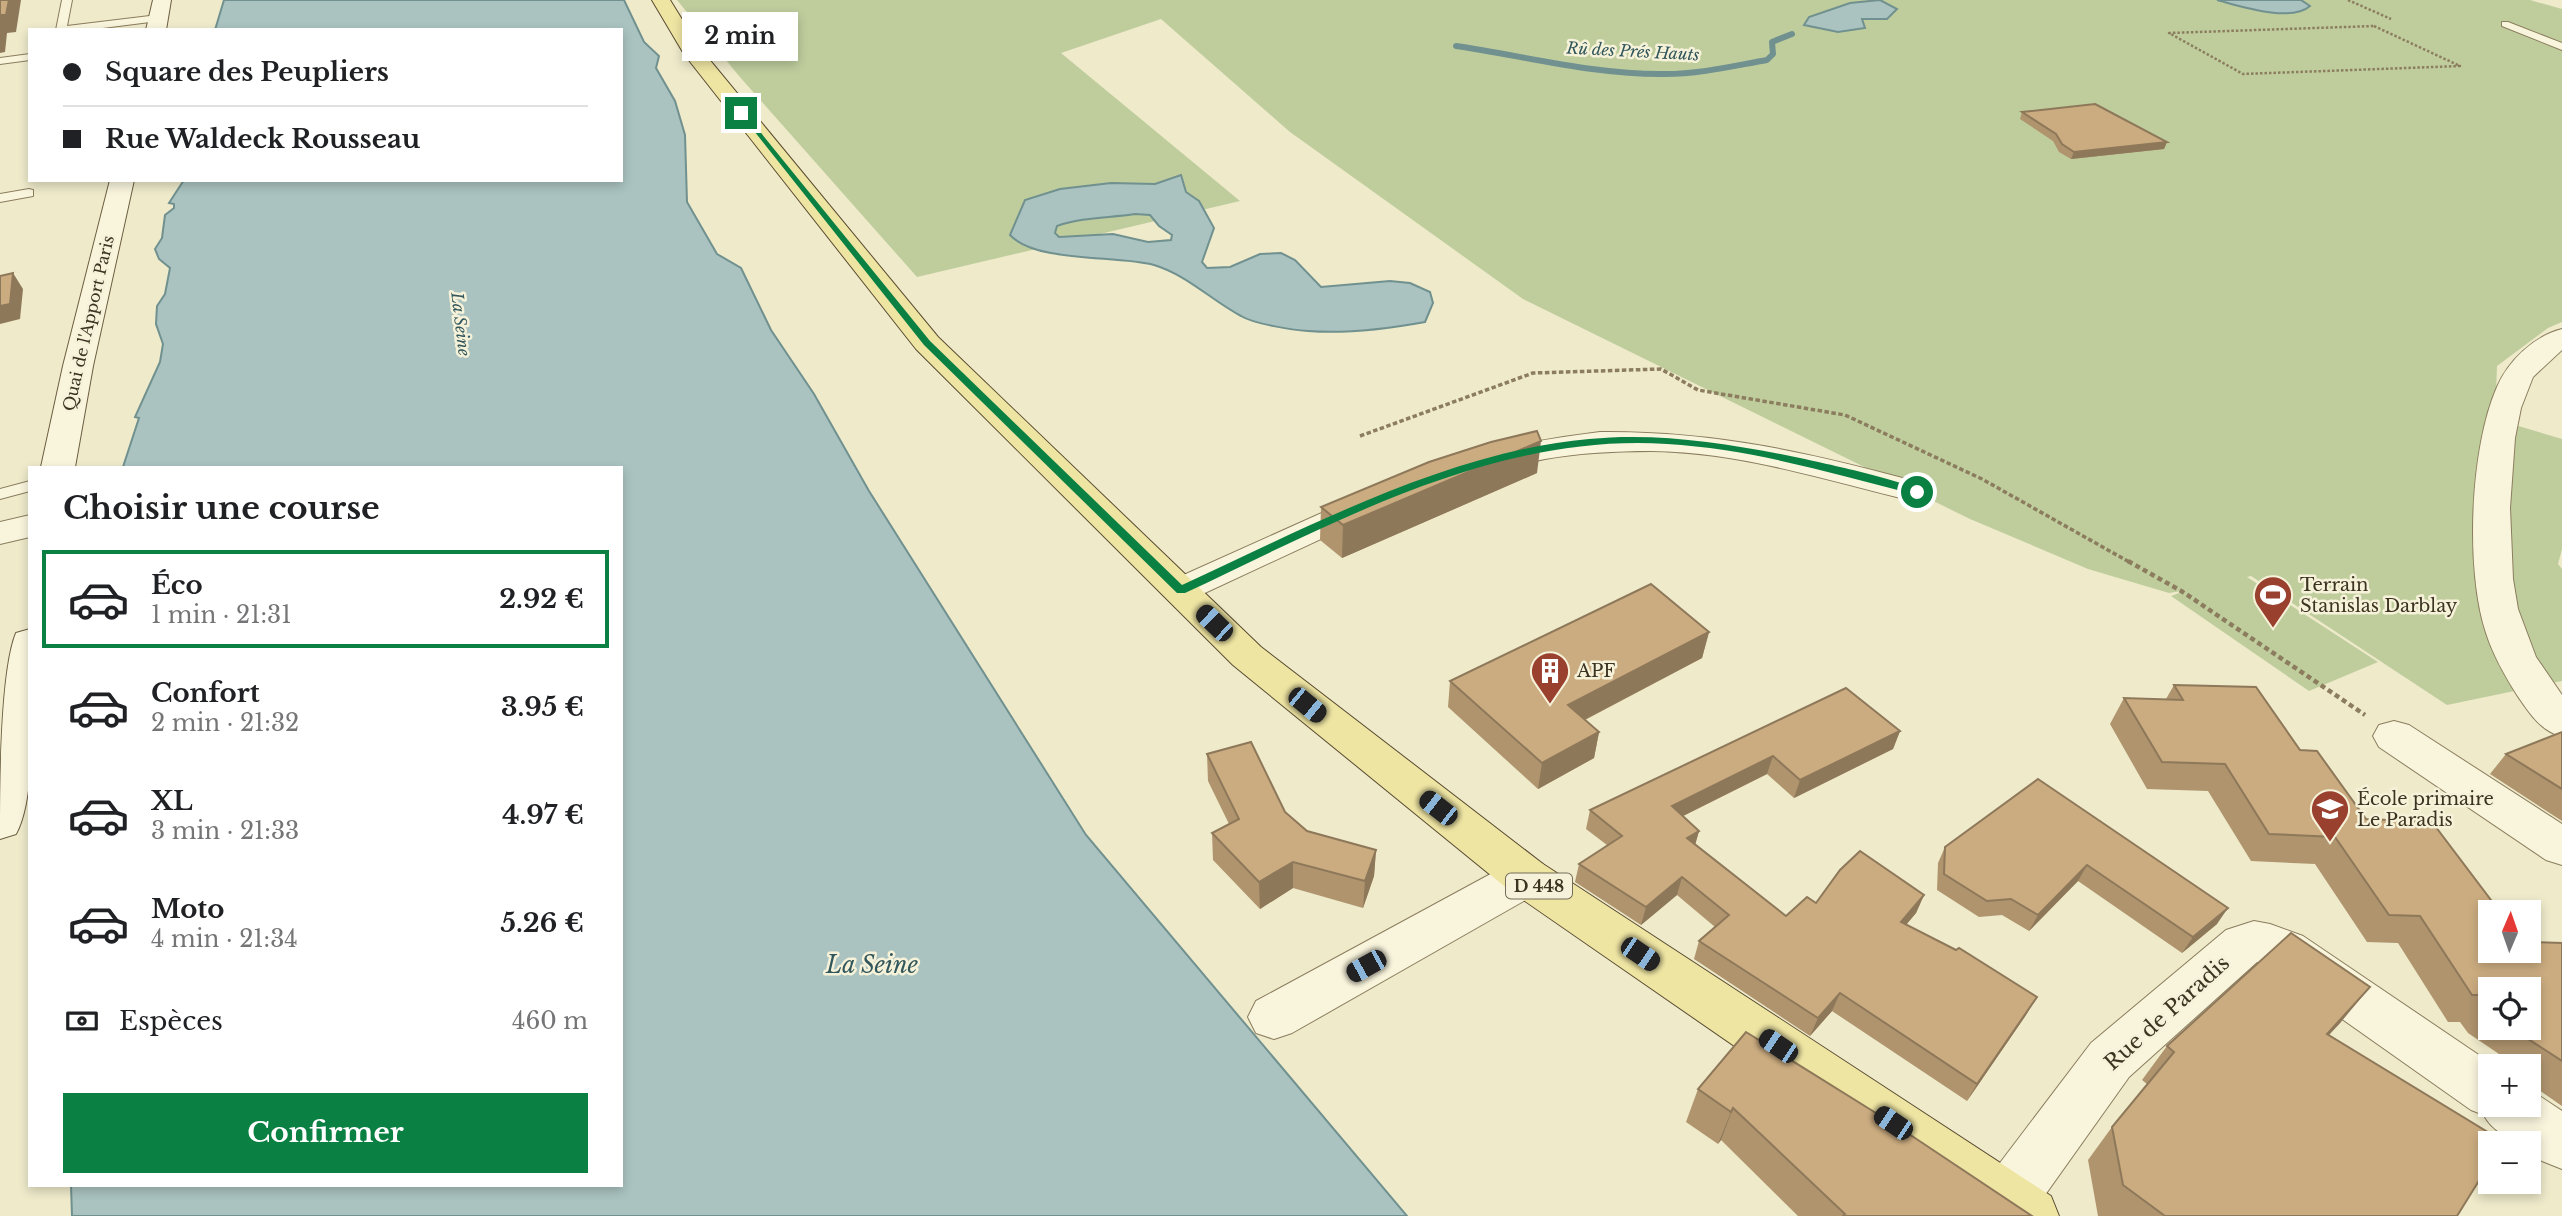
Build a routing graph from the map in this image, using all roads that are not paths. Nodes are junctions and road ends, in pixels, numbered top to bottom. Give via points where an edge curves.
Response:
1 (67, 0) edge
2 (661, 0) edge
3 (159, 16) edge
4 (2505, 24) dead end
5 (61, 28) edge
6 (75, 28) edge
7 (2562, 47) edge
8 (28, 57) edge
9 (0, 61) edge
10 (122, 182) edge
11 (29, 192) dead end
12 (0, 198) edge
13 (2562, 338) edge
14 (58, 466) edge
15 (1457, 472) edge
16 (28, 486) edge
17 (1917, 492) dead end
18 (0, 494) edge
19 (1391, 496) edge
20 (28, 526) edge
21 (0, 533) edge
22 (1181, 590) junction
23 (28, 654) edge
24 (2560, 719) edge
25 (2394, 736) dead end
26 (0, 822) edge
27 (2562, 847) edge
28 (1526, 877) junction
29 (1274, 1017) dead end
30 (2478, 1085) edge
31 (2525, 1117) edge
32 (2562, 1143) edge
33 (2019, 1208) edge

1 - 5 lane
2 - 22 main road, D 448 via 691,50 927,343
3 - 6 lane
4 - 7 lane
8 - 9 lane
10 - 14 street, Quai de l'Apport Paris
11 - 12 lane
13 - 24 street via 2526,365 2512,388 2499,435 2491,522 2504,631 2533,687
15 - 17 street via 1529,450 1578,443 1666,441 1747,450
16 - 18 lane
19 - 22 street
20 - 21 street
22 - 28 main road, D 448 via 1247,656
23 - 26 street
25 - 27 street
28 - 29 street
28 - 33 main road, D 448
30 - 33 street, Rue de Paradis via 2285,951 2262,942 2243,944 2110,1060
31 - 32 street

